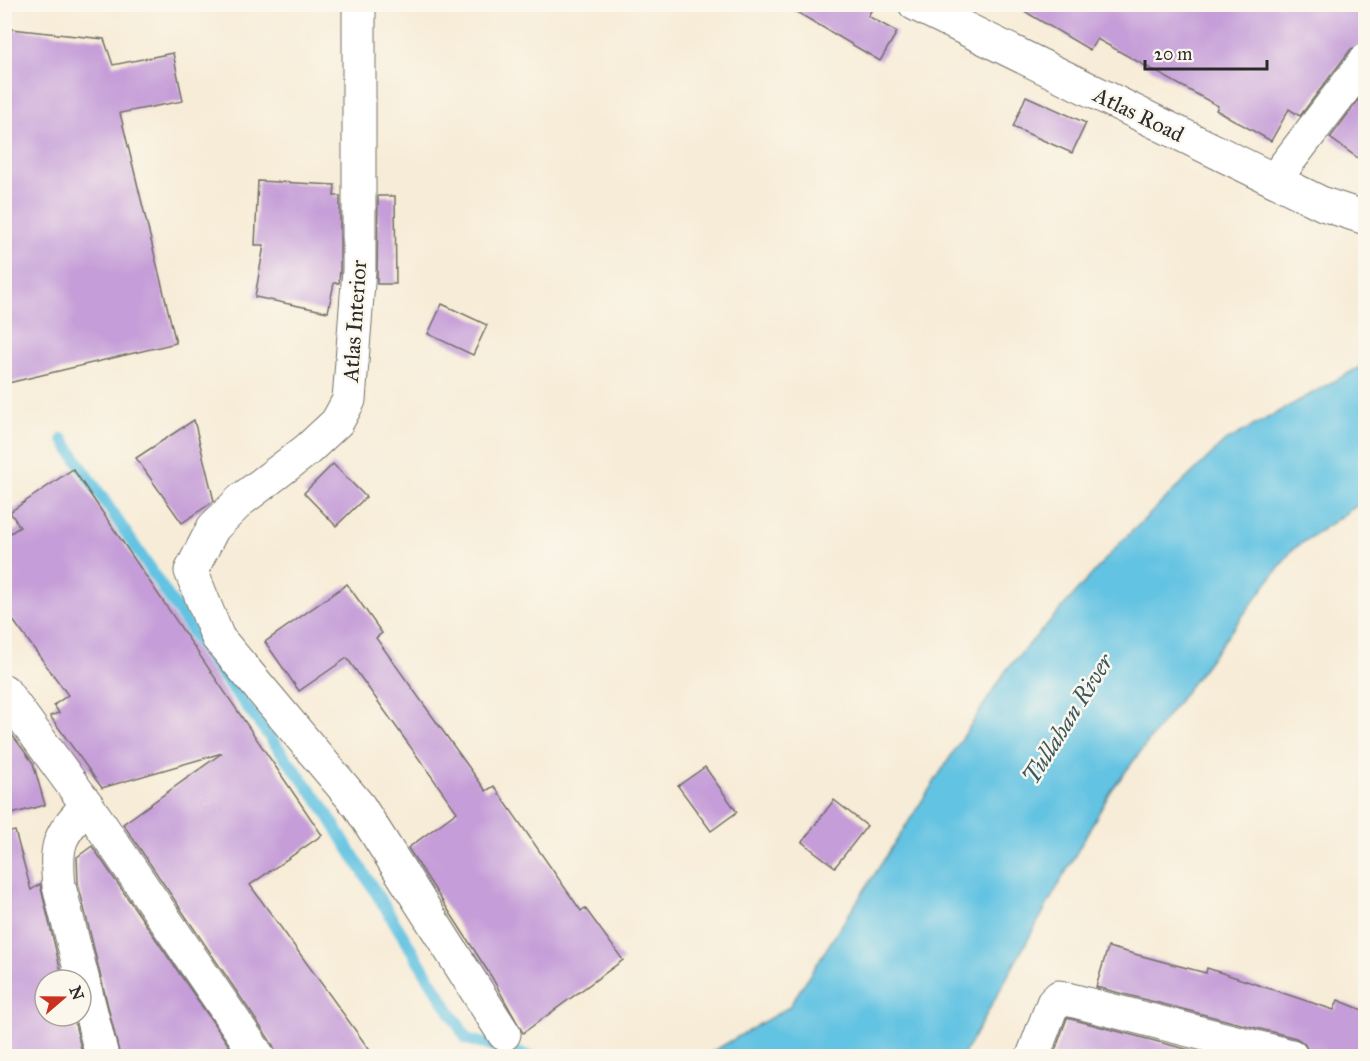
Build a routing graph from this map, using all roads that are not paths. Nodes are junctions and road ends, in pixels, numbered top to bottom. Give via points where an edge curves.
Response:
1 (358, 4) edge
2 (915, 4) edge
3 (1365, 60) edge
4 (1274, 180) junction
5 (1365, 218) edge
6 (4, 691) edge
7 (87, 805) junction
8 (504, 1034) dead end
9 (102, 1056) edge
10 (258, 1056) edge
11 (1033, 1056) edge
12 (1291, 1056) edge

1 - 8 street, Atlas Interior via 359,270 349,400 337,423 241,500 213,528 191,571 218,638 358,806
2 - 4 street, Atlas Road
3 - 4 street
4 - 5 street, Atlas Road via 1323,204
6 - 7 street
7 - 9 street via 58,842 57,861 59,886
7 - 10 street
11 - 12 street via 1053,1003 1059,997

